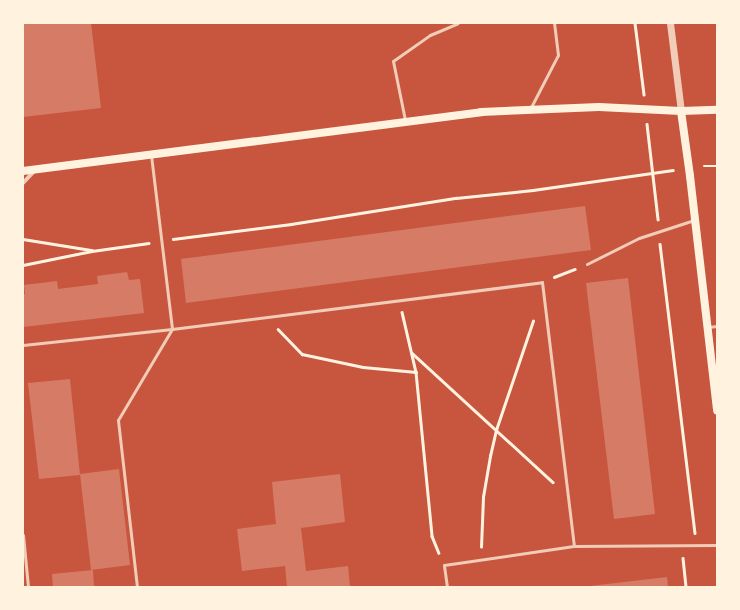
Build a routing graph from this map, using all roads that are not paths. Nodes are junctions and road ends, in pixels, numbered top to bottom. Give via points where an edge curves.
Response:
1 (458, 23) edge
2 (554, 23) edge
3 (670, 23) edge
4 (530, 109) junction
5 (717, 110) edge
6 (681, 111) junction
7 (405, 121) junction
8 (151, 155) junction
9 (36, 169) junction
10 (23, 171) edge
11 (23, 183) edge
12 (695, 219) junction
13 (588, 264) road end
14 (717, 326) edge
15 (708, 327) junction
16 (172, 329) junction
17 (23, 345) edge
18 (717, 410) edge
19 (23, 535) edge
20 (717, 545) edge
21 (574, 546) junction
22 (28, 587) edge
23 (137, 587) edge
24 (447, 587) edge

1 - 7 lane via 430,35 393,61
2 - 4 lane via 558,55
3 - 6 street
4 - 6 main road via 599,107
4 - 7 main road
5 - 6 main road
6 - 12 main road
7 - 8 main road
8 - 9 main road
8 - 16 lane
9 - 10 main road
9 - 11 street
12 - 13 lane via 639,238
12 - 15 main road
14 - 15 lane
15 - 18 main road
16 - 17 lane
16 - 21 lane via 542,282
16 - 23 lane via 118,420
19 - 22 lane
20 - 21 lane
21 - 24 lane via 444,565

